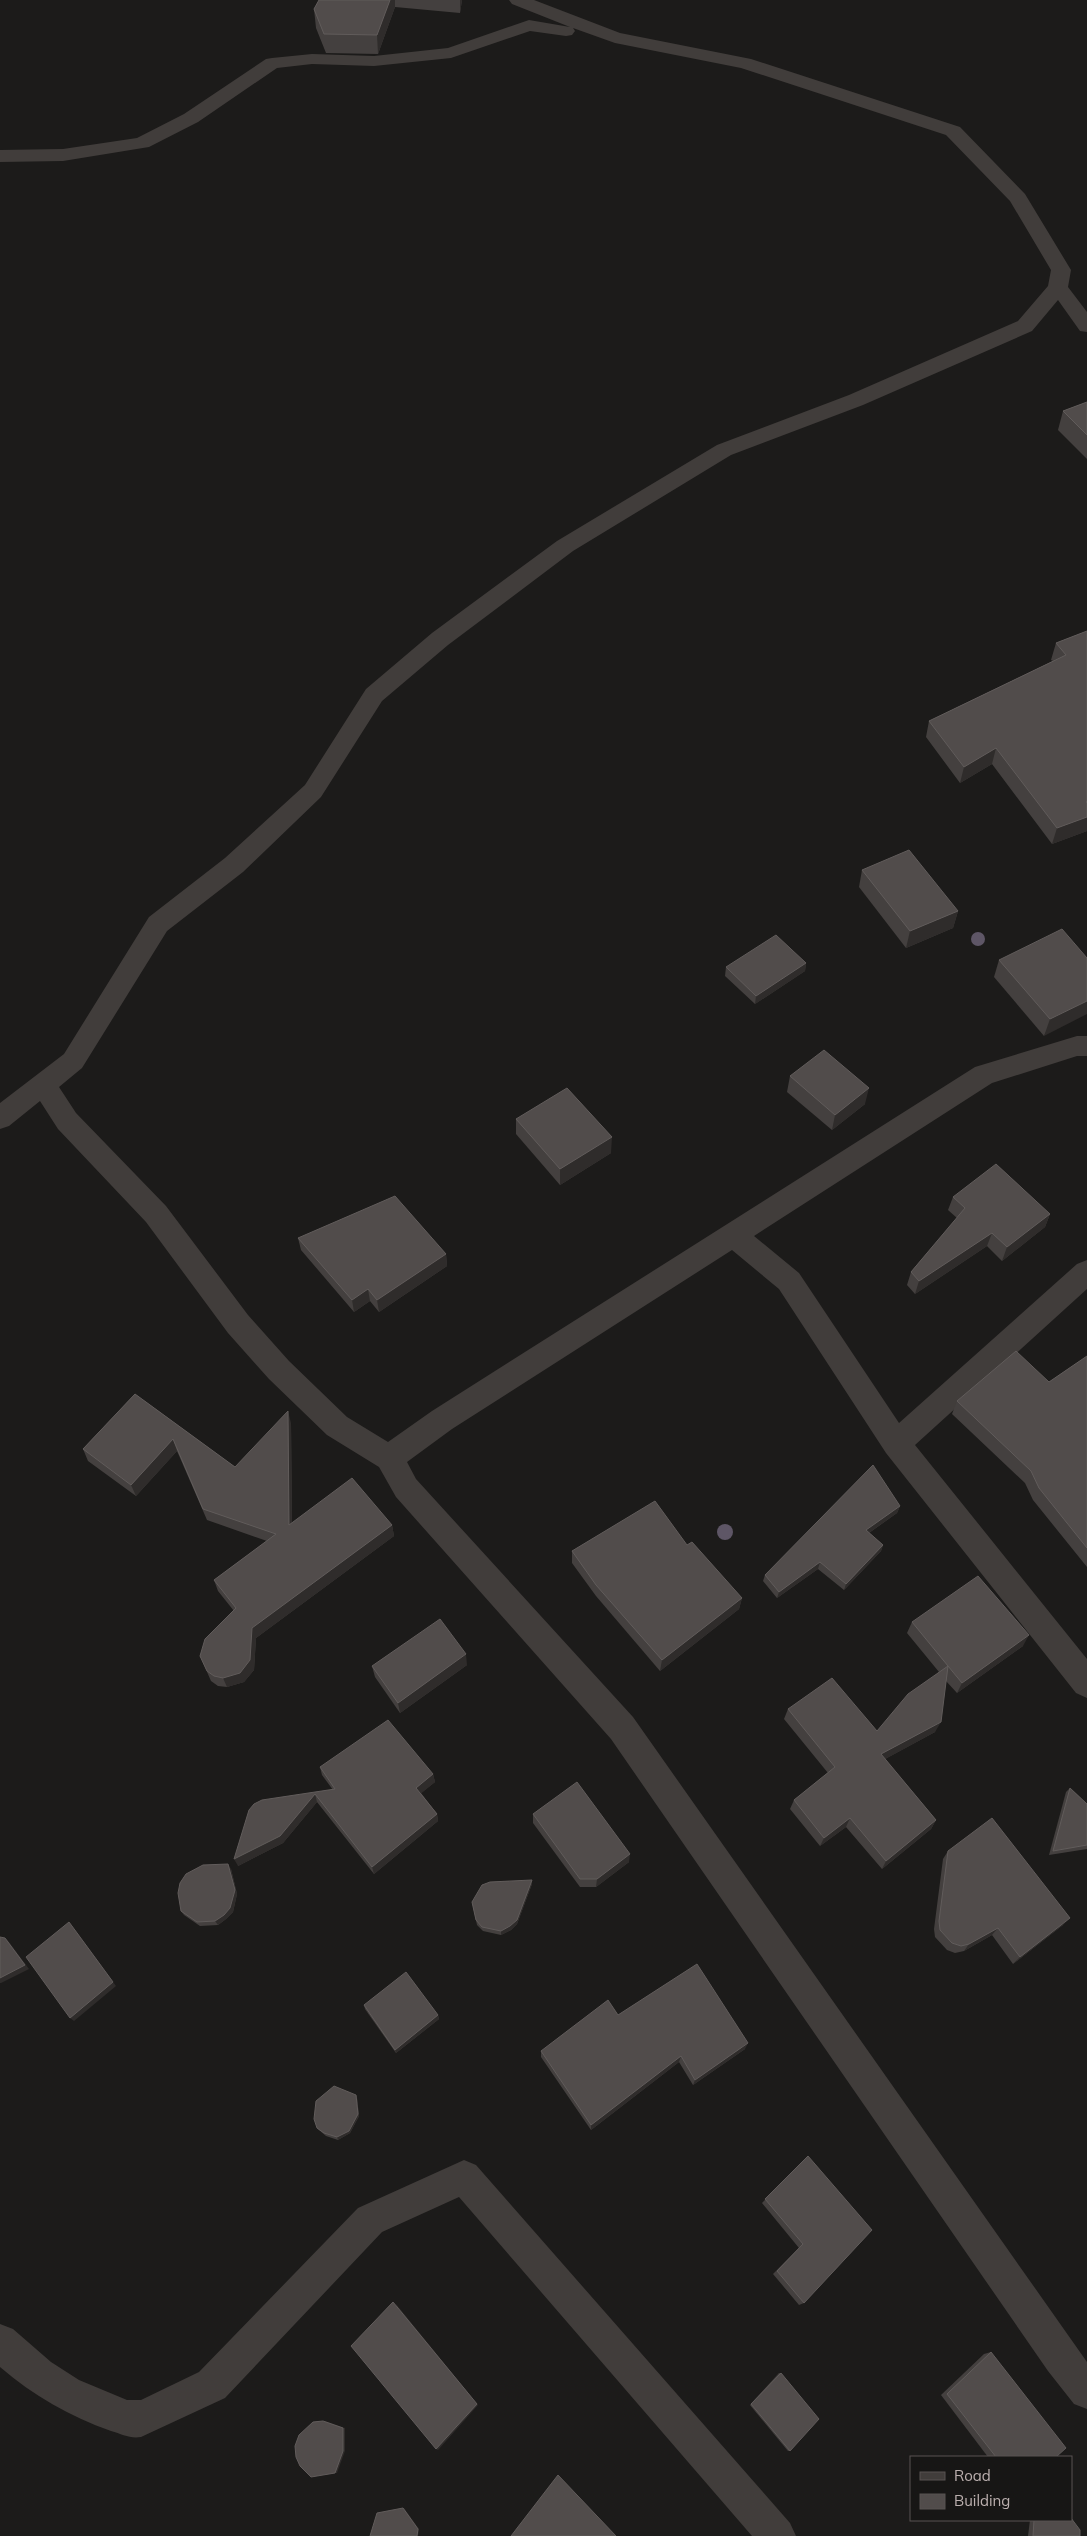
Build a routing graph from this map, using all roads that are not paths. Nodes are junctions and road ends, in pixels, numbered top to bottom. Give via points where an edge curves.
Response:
1 (518, 0) edge
2 (615, 38) junction
3 (0, 156) edge
4 (1058, 287) junction
5 (1087, 326) edge
6 (1087, 1046) edge
7 (43, 1084) junction
8 (0, 1118) edge
9 (734, 1235) junction
10 (1087, 1272) edge
11 (896, 1444) junction
12 (389, 1458) junction
13 (1087, 1683) edge
14 (0, 2342) edge
15 (1087, 2391) edge
16 (777, 2536) edge

1 - 2 street
2 - 3 street via 529,25 451,53 374,61 312,58 272,63 191,118 142,143 63,155
2 - 4 street via 745,63 953,131 1018,198 1061,270
4 - 5 street
4 - 7 street via 1025,326 856,400 724,450 565,546 440,639 374,695 313,792 234,865 158,924 72,1061
6 - 9 street via 1077,1046 984,1075
7 - 8 street
7 - 12 street via 67,1122 156,1214 238,1324 279,1370 337,1426
9 - 11 street via 789,1281
9 - 12 street via 442,1420
10 - 11 street
11 - 13 street
12 - 15 street via 406,1488 622,1728
14 - 16 street via 18,2360 66,2395 135,2420 212,2385 370,2220 464,2177

